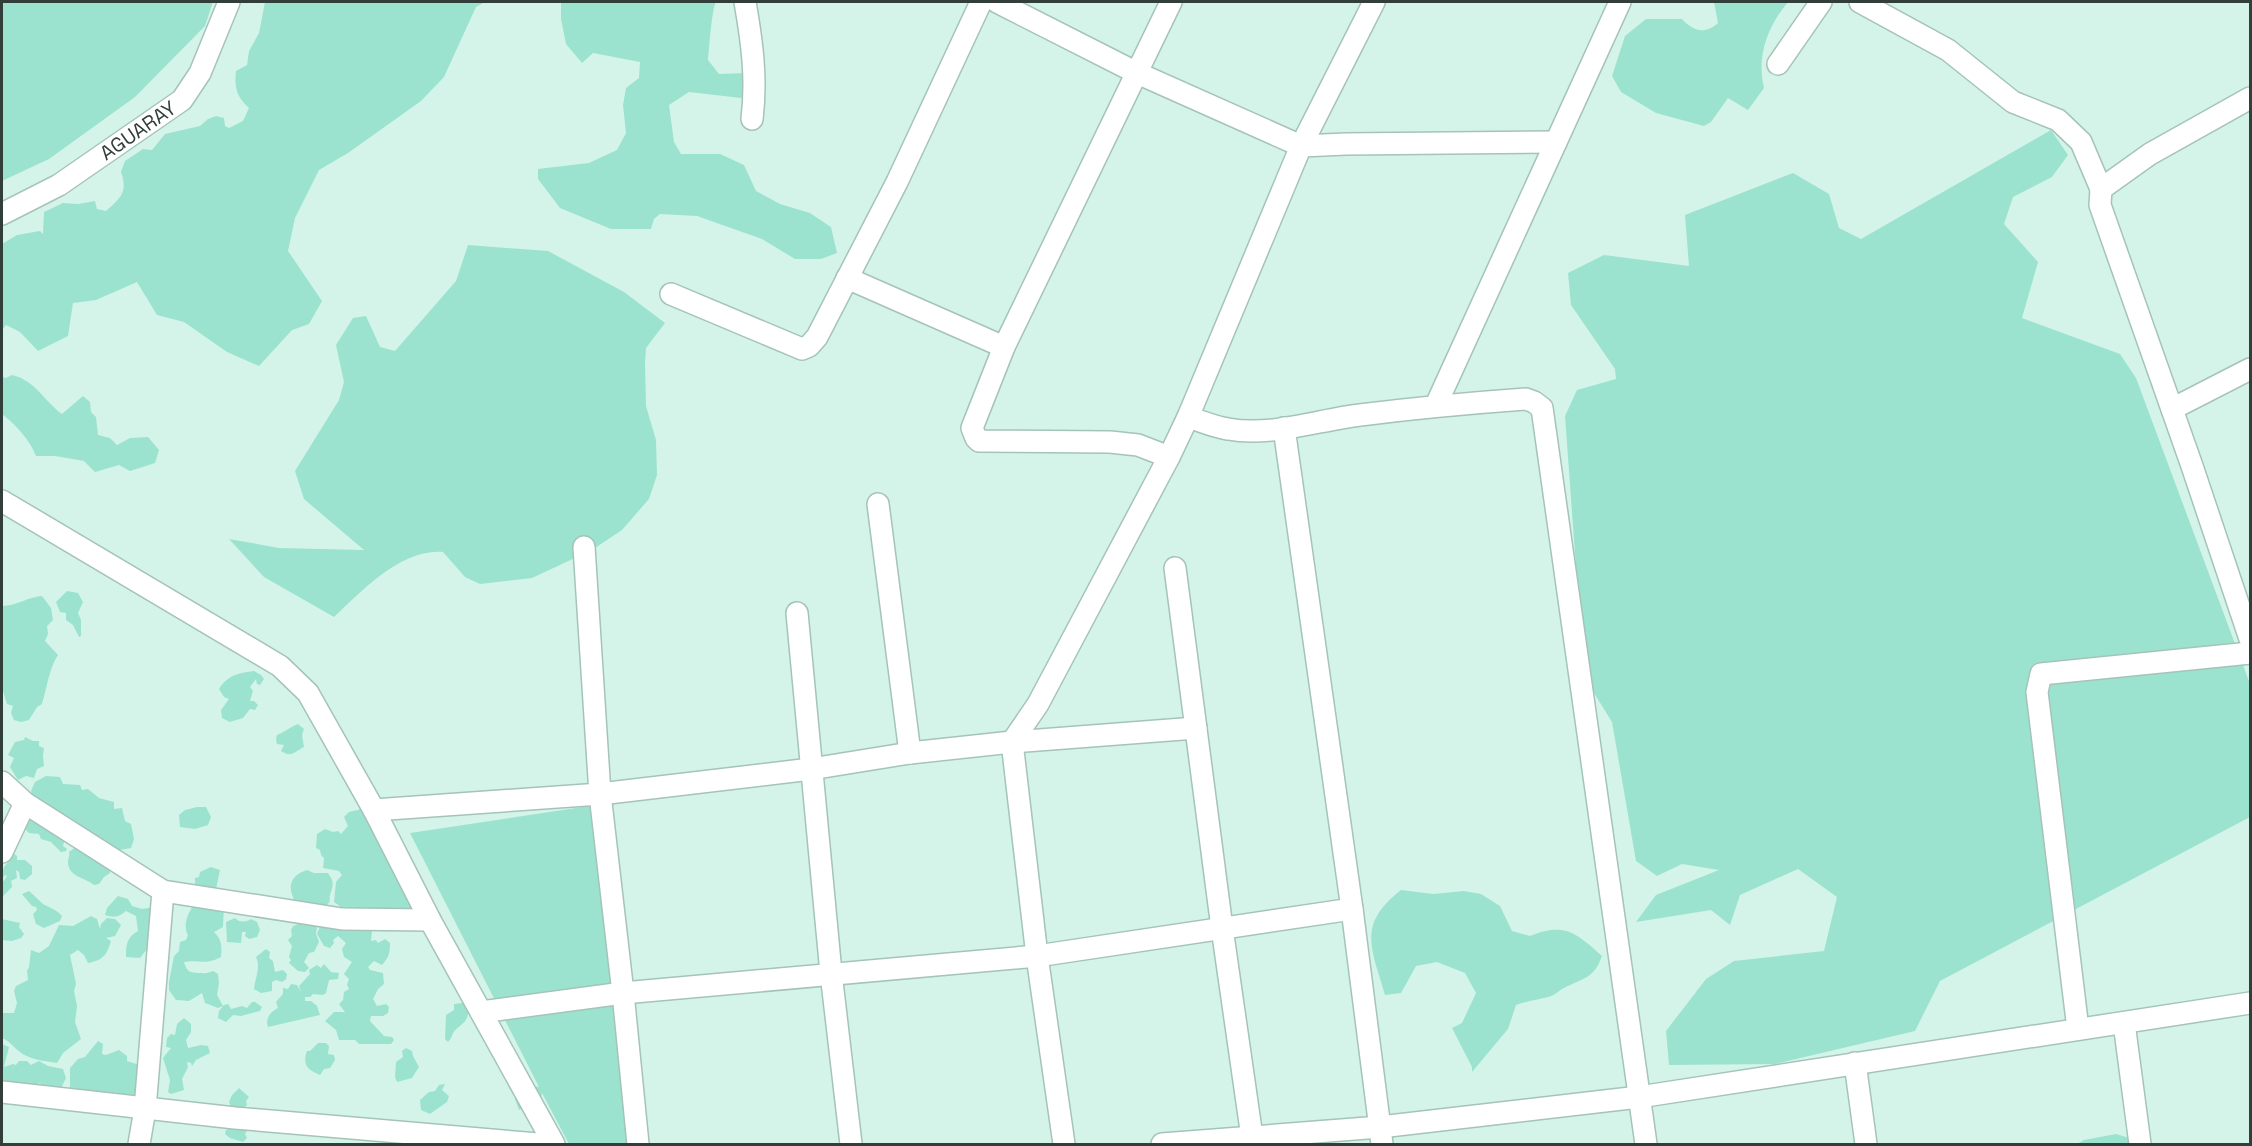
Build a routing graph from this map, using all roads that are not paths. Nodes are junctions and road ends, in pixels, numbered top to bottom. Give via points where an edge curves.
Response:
1 (229, 2) edge
2 (745, 2) edge
3 (981, 2) edge
4 (997, 2) edge
5 (1171, 2) edge
6 (1374, 2) edge
7 (1620, 2) edge
8 (1821, 2) edge
9 (1860, 2) edge
10 (1778, 64) dead end
11 (1135, 72) junction
12 (2250, 98) edge
13 (752, 119) dead end
14 (1556, 142) junction
15 (1301, 146) junction
16 (2102, 189) junction
17 (2, 214) edge
18 (847, 278) junction
19 (671, 294) dead end
20 (1004, 347) junction
21 (2250, 369) edge
22 (1436, 405) junction
23 (2172, 408) junction
24 (1188, 417) junction
25 (1284, 428) junction
26 (1169, 457) junction
27 (2, 501) edge
28 (878, 504) dead end
29 (585, 547) dead end
30 (1175, 568) dead end
31 (797, 613) dead end
32 (2250, 639) edge
33 (2250, 653) edge
34 (1196, 728) junction
35 (1012, 742) junction
36 (910, 753) junction
37 (811, 769) junction
38 (2, 782) edge
39 (600, 794) junction
40 (25, 803) junction
41 (374, 810) junction
42 (2, 852) edge
43 (163, 891) junction
44 (1352, 909) junction
45 (430, 920) junction
46 (1222, 928) junction
47 (1038, 956) junction
48 (831, 973) junction
49 (623, 993) junction
50 (2250, 1004) edge
51 (481, 1012) junction
52 (2124, 1023) junction
53 (2078, 1029) junction
54 (1856, 1063) junction
55 (2, 1092) edge
56 (1639, 1097) junction
57 (145, 1109) junction
58 (1381, 1136) edge
59 (410, 1139) edge
60 (1253, 1140) edge
61 (139, 1144) edge
62 (538, 1144) edge
63 (554, 1144) edge
64 (638, 1144) edge
65 (851, 1144) edge
66 (1064, 1144) edge
67 (1162, 1144) edge
68 (1646, 1144) edge
69 (1866, 1144) edge
70 (2140, 1144) edge

1 - 17 street, AGUARAY via 201,73 182,100 59,185
2 - 13 street via 755,90
3 - 18 street via 897,182
4 - 11 street
5 - 11 street
6 - 15 street
7 - 14 street
8 - 10 street
9 - 16 street via 1948,50 2013,102 2058,120 2080,142
11 - 15 street
11 - 20 street
12 - 16 street via 2150,154
14 - 15 street
14 - 22 street
15 - 24 street
16 - 23 street via 2100,205
18 - 19 street via 817,337 802,349
18 - 20 street
20 - 26 street via 972,425 972,432 980,441 1110,442 1138,445
21 - 23 street
22 - 25 street
22 - 56 street via 1526,399 1542,408
23 - 32 street
24 - 25 street via 1228,429
24 - 26 street
25 - 44 street
26 - 35 street via 1038,704
27 - 41 street via 285,670 308,693
28 - 36 street
29 - 39 street
30 - 34 street
31 - 37 street
33 - 53 street via 2041,674 2037,692
34 - 35 street
34 - 46 street
35 - 36 street
35 - 47 street
36 - 37 street
37 - 39 street
37 - 48 street
38 - 40 street
39 - 41 street
39 - 49 street
40 - 42 street
40 - 43 street
41 - 45 street
43 - 45 street via 342,919
43 - 57 street
44 - 46 street
44 - 58 street
45 - 51 street
46 - 47 street
46 - 60 street
47 - 48 street
47 - 66 street
48 - 49 street
48 - 65 street
49 - 51 street
49 - 64 street
50 - 52 street
51 - 63 street
52 - 53 street
52 - 70 street
53 - 54 street
54 - 56 street
54 - 69 street
55 - 57 street
56 - 58 street
56 - 68 street
57 - 59 street
57 - 61 street
58 - 60 street
59 - 62 street
60 - 67 street

